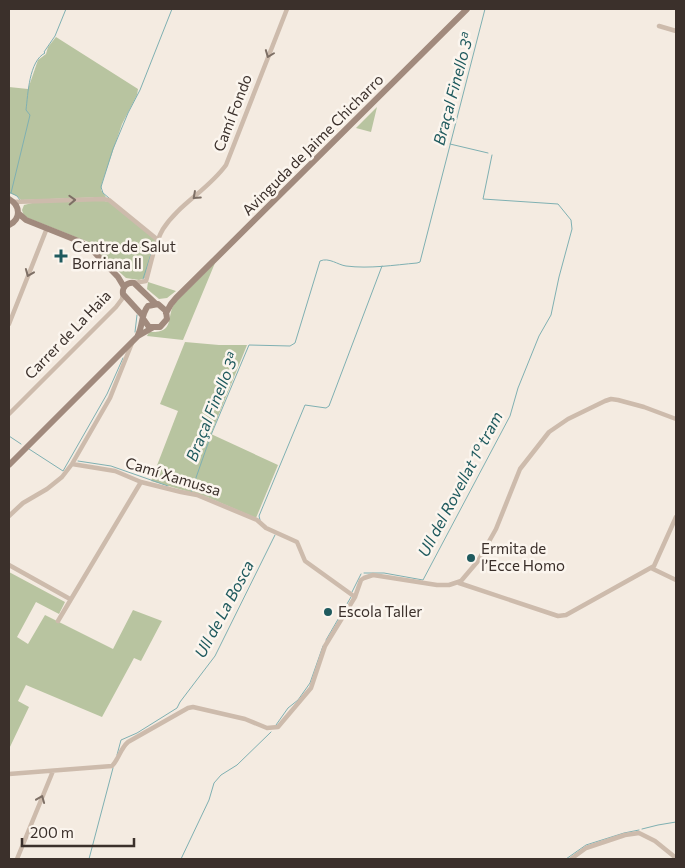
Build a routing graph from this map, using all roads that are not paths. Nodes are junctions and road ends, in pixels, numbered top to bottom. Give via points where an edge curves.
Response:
1 (287, 9) edge
2 (467, 9) edge
3 (658, 26) dead end
4 (676, 31) edge
5 (15, 208) edge
6 (9, 226) edge
7 (47, 228) junction
8 (158, 240) junction
9 (118, 277) junction
10 (132, 283) junction
11 (123, 291) junction
12 (176, 298) junction
13 (158, 304) junction
14 (166, 313) junction
15 (10, 315) edge
16 (143, 318) junction
17 (9, 324) edge
18 (152, 328) junction
19 (136, 338) junction
20 (9, 414) edge
21 (676, 419) edge
22 (72, 464) junction
23 (9, 465) edge
24 (141, 482) junction
25 (9, 516) edge
26 (676, 517) edge
27 (9, 565) edge
28 (651, 568) junction
29 (676, 580) edge
30 (459, 583) junction
31 (355, 597) junction
32 (70, 599) junction
33 (58, 620) dead end
34 (53, 770) junction
35 (9, 774) edge
36 (676, 858) edge
37 (16, 859) edge
38 (572, 859) edge

1 -> 8 street, Camí Fondo via 226,166 177,213
2 - 12 street, Avinguda de Jaime Chicharro
3 - 4 street
5 - 6 street
5 - 7 street via 26,220
5 -> 8 street via 24,202 109,200
7 - 9 street via 81,242
7 -> 15 street
8 - 10 street, Camí Fondo via 146,281
9 - 10 street
9 - 11 street
10 - 11 street
10 - 13 street
11 - 16 street
11 - 20 street, Carrer de La Haia via 116,307
12 - 13 street
12 - 14 street
13 - 14 street
13 - 16 street via 148,306
14 - 18 street via 167,319 162,326
15 - 17 street
16 - 18 street
16 - 19 street
18 - 19 street
19 - 22 street via 110,398
19 - 23 street
21 - 30 street via 612,400 549,432 520,469 496,528 478,561
22 - 24 street, Camí Xamussa via 115,472
22 - 25 street via 62,478
24 - 31 street, Camí Xamussa via 197,495 257,520 266,528 297,542 305,561
24 - 32 street
26 - 28 street via 657,562
27 - 32 street
28 - 29 street
28 - 30 street via 561,616
30 - 31 street via 437,585 373,575 361,580
31 - 34 street via 325,646 311,688 278,727 267,728 193,707 128,742 112,766
32 - 33 street
34 - 35 street
37 -> 34 street
36 - 38 street via 639,833 586,848

